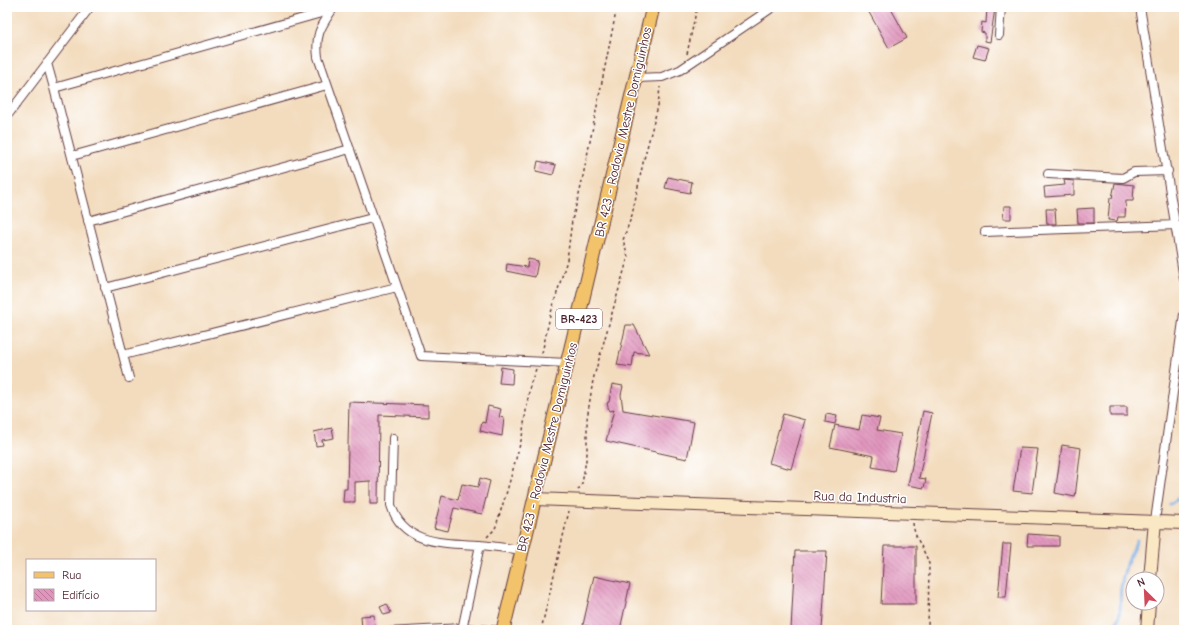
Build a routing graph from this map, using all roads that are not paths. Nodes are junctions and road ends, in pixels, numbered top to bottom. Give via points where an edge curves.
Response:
1 (90, 7) edge
2 (653, 7) edge
3 (773, 7) edge
4 (1001, 7) edge
5 (1140, 7) edge
6 (333, 9) edge
7 (999, 36) dead end
8 (47, 63) junction
9 (636, 78) junction
10 (327, 85) junction
11 (54, 88) junction
12 (7, 116) edge
13 (350, 149) junction
14 (72, 156) junction
15 (1168, 172) junction
16 (1048, 174) dead end
17 (372, 218) junction
18 (88, 220) junction
19 (1177, 225) junction
20 (985, 232) dead end
21 (1184, 279) edge
22 (105, 288) junction
23 (397, 288) junction
24 (1184, 314) edge
25 (123, 355) junction
26 (568, 362) junction
27 (128, 378) dead end
28 (393, 438) dead end
29 (535, 500) junction
30 (1155, 521) junction
31 (1184, 523) edge
32 (480, 545) junction
33 (521, 550) junction
34 (1151, 571) edge
35 (1148, 611) edge
36 (279, 628) dead end
37 (462, 628) edge
38 (286, 630) edge
39 (387, 630) edge
40 (503, 630) edge
41 (1147, 630) edge

1 - 8 street
2 - 9 main road, BR 423 - Rodovia Mestre Domiguinhos / BR-423
3 - 9 street via 680,70 662,77
4 - 7 street
5 - 15 street
6 - 10 street via 320,30 316,44
6 - 11 street
8 - 11 street
8 - 12 street
9 - 26 main road, BR 423 - Rodovia Mestre Domiguinhos / BR-423
10 - 13 street
10 - 14 street
11 - 14 street
13 - 17 street
13 - 18 street
14 - 18 street
15 - 16 street via 1134,172 1124,178
15 - 19 street
17 - 22 street
17 - 23 street
18 - 22 street
19 - 20 street
19 - 21 street
22 - 25 street
23 - 25 street
23 - 26 street via 421,356
24 - 30 street
25 - 27 street
26 - 29 main road, BR 423 - Rodovia Mestre Domiguinhos / BR-423
28 - 32 street via 391,505 397,520 404,528 423,539
29 - 30 street, Rua da Industria
29 - 33 main road, BR 423 - Rodovia Mestre Domiguinhos / BR-423
30 - 31 street, Rua da Industria
30 - 34 street
32 - 33 street
32 - 37 street
33 - 40 main road, BR 423 - Rodovia Mestre Domiguinhos / BR-423
35 - 41 street
36 - 38 lane
37 - 39 lane
37 - 40 lane

